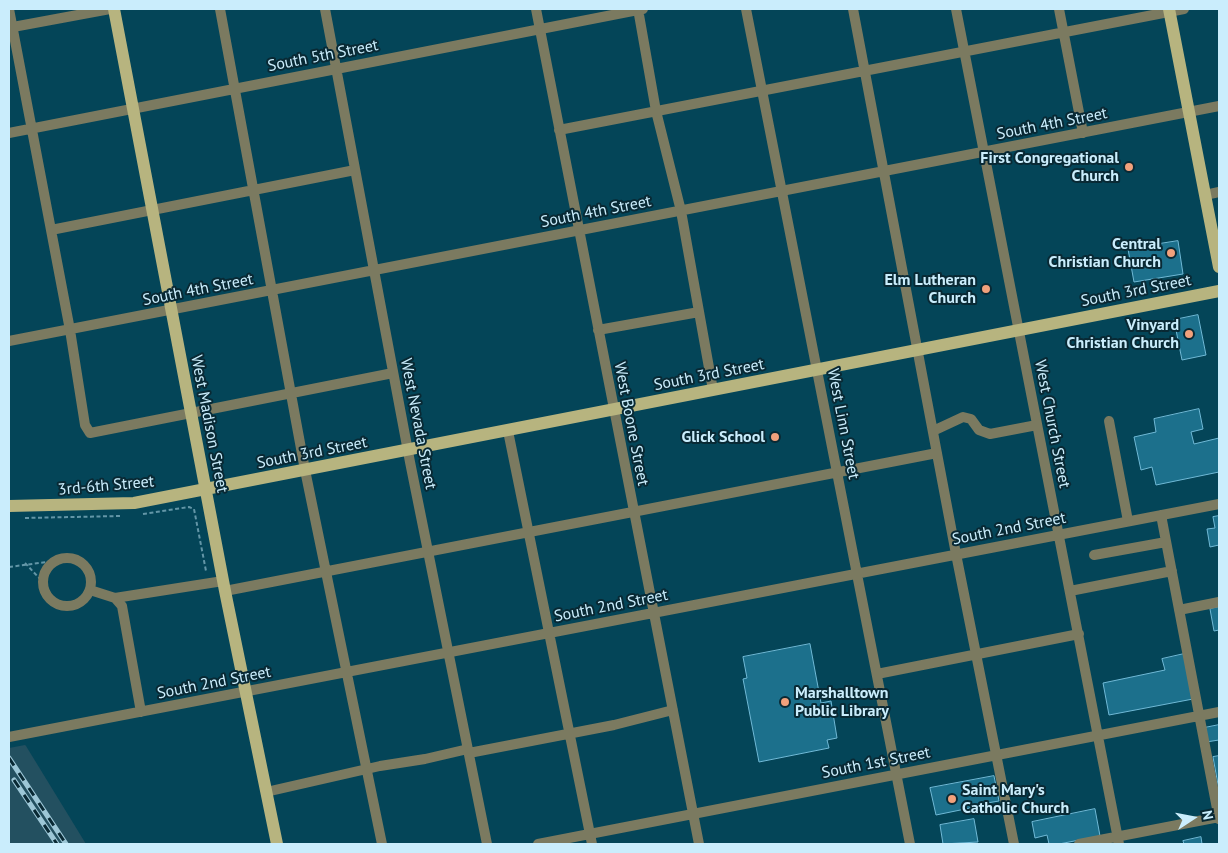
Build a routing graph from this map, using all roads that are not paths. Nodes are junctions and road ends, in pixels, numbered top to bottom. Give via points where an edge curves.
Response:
1 (9, 9) edge
2 (110, 9) edge
3 (114, 9) edge
4 (220, 9) edge
5 (325, 9) edge
6 (536, 9) edge
7 (640, 9) edge
8 (746, 9) edge
9 (852, 9) edge
10 (956, 9) edge
11 (1059, 9) edge
12 (1184, 9) edge
13 (1169, 10) edge
14 (13, 27) junction
15 (539, 29) junction
16 (1064, 33) junction
17 (964, 52) junction
18 (337, 69) junction
19 (864, 71) junction
20 (235, 89) junction
21 (762, 90) junction
22 (1219, 106) edge
23 (134, 108) junction
24 (656, 111) junction
25 (1188, 112) junction
26 (32, 128) junction
27 (559, 130) junction
28 (9, 133) edge
29 (1083, 133) junction
30 (984, 152) junction
31 (355, 170) junction
32 (883, 172) junction
33 (254, 189) junction
34 (782, 192) junction
35 (1219, 192) edge
36 (1205, 195) junction
37 (152, 209) junction
38 (681, 211) junction
39 (51, 230) junction
40 (579, 231) junction
41 (1219, 267) edge
42 (373, 271) junction
43 (272, 291) junction
44 (1219, 291) edge
45 (170, 311) junction
46 (699, 312) junction
47 (70, 330) junction
48 (598, 330) junction
49 (1018, 331) junction
50 (9, 341) edge
51 (918, 350) junction
52 (817, 370) junction
53 (393, 373) junction
54 (713, 390) junction
55 (291, 392) junction
56 (613, 410) junction
57 (190, 412) junction
58 (1109, 421) dead end
59 (1037, 425) junction
60 (508, 431) junction
61 (933, 431) junction
62 (407, 450) junction
63 (937, 452) junction
64 (305, 470) junction
65 (837, 472) junction
66 (206, 490) junction
67 (1219, 504) edge
68 (9, 506) edge
69 (633, 512) junction
70 (1161, 514) junction
71 (1128, 521) junction
72 (529, 532) junction
73 (1059, 534) junction
74 (1166, 542) junction
75 (428, 552) junction
76 (956, 554) junction
77 (1094, 555) dead end
78 (326, 571) junction
79 (1172, 571) junction
80 (857, 573) junction
81 (224, 586) junction
82 (90, 590) junction
83 (1070, 591) junction
84 (115, 598) junction
85 (1219, 602) edge
86 (1179, 610) junction
87 (653, 613) junction
88 (550, 633) junction
89 (1079, 634) junction
90 (448, 652) junction
91 (977, 654) junction
92 (347, 672) junction
93 (877, 674) junction
94 (245, 692) junction
95 (672, 710) junction
96 (141, 712) junction
97 (1219, 712) edge
98 (1199, 716) junction
99 (570, 734) junction
100 (1099, 735) junction
101 (9, 737) edge
102 (468, 751) junction
103 (997, 755) junction
104 (367, 770) junction
105 (897, 774) junction
106 (266, 792) junction
107 (693, 814) junction
108 (1219, 818) edge
109 (591, 839) edge
110 (1119, 841) edge
111 (277, 844) edge
112 (382, 844) edge
113 (488, 844) edge
114 (538, 844) edge
115 (699, 844) edge
116 (910, 844) edge
117 (1014, 844) edge
118 (1079, 844) edge

1 - 14 street
2 - 14 street
3 - 23 main road, West Madison Street
4 - 20 street
5 - 18 street, West Nevada Street
6 - 15 street, West Boone Street
7 - 15 street, South 5th Street
7 - 24 street
8 - 21 street, West Linn Street
9 - 19 street
10 - 17 street, West Church Street
11 - 16 street
12 - 13 street
13 - 16 street
13 - 25 main road
14 - 26 street
15 - 18 street, South 5th Street
15 - 27 street, West Boone Street
16 - 17 street
16 - 29 street
17 - 19 street
17 - 30 street, West Church Street
18 - 20 street, South 5th Street
18 - 31 street, West Nevada Street
19 - 21 street
19 - 32 street
20 - 23 street, South 5th Street
20 - 33 street
21 - 24 street
21 - 34 street, West Linn Street
22 - 25 street, South 4th Street
23 - 26 street, South 5th Street
23 - 37 main road, West Madison Street
24 - 27 street
24 - 38 street
25 - 29 street, South 4th Street
25 - 36 main road
26 - 28 street, South 5th Street
26 - 39 street
27 - 40 street, West Boone Street
29 - 30 street, South 4th Street
30 - 32 street, South 4th Street
30 - 49 street, West Church Street
31 - 33 street
31 - 42 street, West Nevada Street
32 - 34 street, South 4th Street
32 - 51 street
33 - 37 street
33 - 43 street
34 - 38 street, South 4th Street
34 - 52 street, West Linn Street
35 - 36 street
36 - 41 main road
37 - 39 street
37 - 45 main road, West Madison Street
38 - 40 street, South 4th Street
38 - 46 street
39 - 47 street
40 - 42 street, South 4th Street
40 - 48 street, West Boone Street
42 - 43 street, South 4th Street
42 - 53 street, West Nevada Street
43 - 45 street, South 4th Street
43 - 55 street
44 - 49 main road, South 3rd Street
45 - 47 street, South 4th Street
45 - 57 main road, West Madison Street
46 - 48 street
46 - 54 street
47 - 50 street, South 4th Street
47 - 57 street via 85,424 90,433
48 - 56 street, West Boone Street
49 - 51 main road, South 3rd Street
49 - 59 street, West Church Street
51 - 52 main road, South 3rd Street
51 - 61 street
52 - 54 main road, South 3rd Street
52 - 65 street, West Linn Street
53 - 55 street
53 - 62 street, West Nevada Street
54 - 56 main road, South 3rd Street
55 - 57 street
55 - 64 street
56 - 60 main road, South 3rd Street
56 - 69 street, West Boone Street
57 - 66 main road, West Madison Street
58 - 71 street
59 - 61 street via 990,434 979,430 971,419 962,417
59 - 73 street, West Church Street
60 - 62 main road, South 3rd Street
60 - 72 street
61 - 63 street
62 - 64 main road, South 3rd Street
62 - 75 street, West Nevada Street
63 - 65 street
63 - 76 street
64 - 66 main road, South 3rd Street
64 - 78 street
65 - 69 street
65 - 80 street, West Linn Street
66 - 68 main road, 3rd-6th Street via 134,503
66 - 81 main road, West Madison Street
67 - 70 street, South 2nd Street
69 - 72 street
69 - 87 street, West Boone Street
70 - 71 street, South 2nd Street
70 - 74 street
71 - 73 street, South 2nd Street
72 - 75 street
72 - 88 street
73 - 76 street, South 2nd Street
73 - 83 street, West Church Street
74 - 77 street
74 - 79 street
75 - 78 street
75 - 90 street, West Nevada Street
76 - 80 street, South 2nd Street
76 - 91 street
78 - 81 street
78 - 92 street
79 - 83 street
79 - 86 street
80 - 87 street, South 2nd Street
80 - 93 street, West Linn Street
81 - 84 street
81 - 94 main road, West Madison Street
82 - 82 street via 91,578 86,567 77,560 65,558 54,561 42,581 44,593 62,607 74,606 84,600
82 - 84 street
83 - 89 street, West Church Street
84 - 96 street via 122,606
85 - 86 street
86 - 98 street
87 - 88 street, South 2nd Street
87 - 95 street, West Boone Street
88 - 90 street, South 2nd Street
88 - 99 street
89 - 91 street
89 - 100 street, West Church Street
90 - 92 street, South 2nd Street
90 - 102 street, West Nevada Street
91 - 93 street
91 - 103 street
92 - 94 street, South 2nd Street
92 - 104 street
93 - 105 street, West Linn Street
94 - 96 street, South 2nd Street
94 - 106 main road, West Madison Street
95 - 99 street
95 - 107 street, West Boone Street
96 - 101 street, South 2nd Street
97 - 98 street, South 1st Street
98 - 100 street, South 1st Street
98 - 108 street
99 - 102 street
99 - 109 street
100 - 103 street, South 1st Street
100 - 110 street, West Church Street
102 - 104 street
102 - 113 street, West Nevada Street
103 - 105 street, South 1st Street
103 - 117 street
104 - 106 street
104 - 112 street
105 - 107 street, South 1st Street
105 - 116 street, West Linn Street
106 - 111 main road, West Madison Street
107 - 109 street, South 1st Street
107 - 115 street, West Boone Street
108 - 110 street
109 - 114 street, South 1st Street
110 - 118 street

